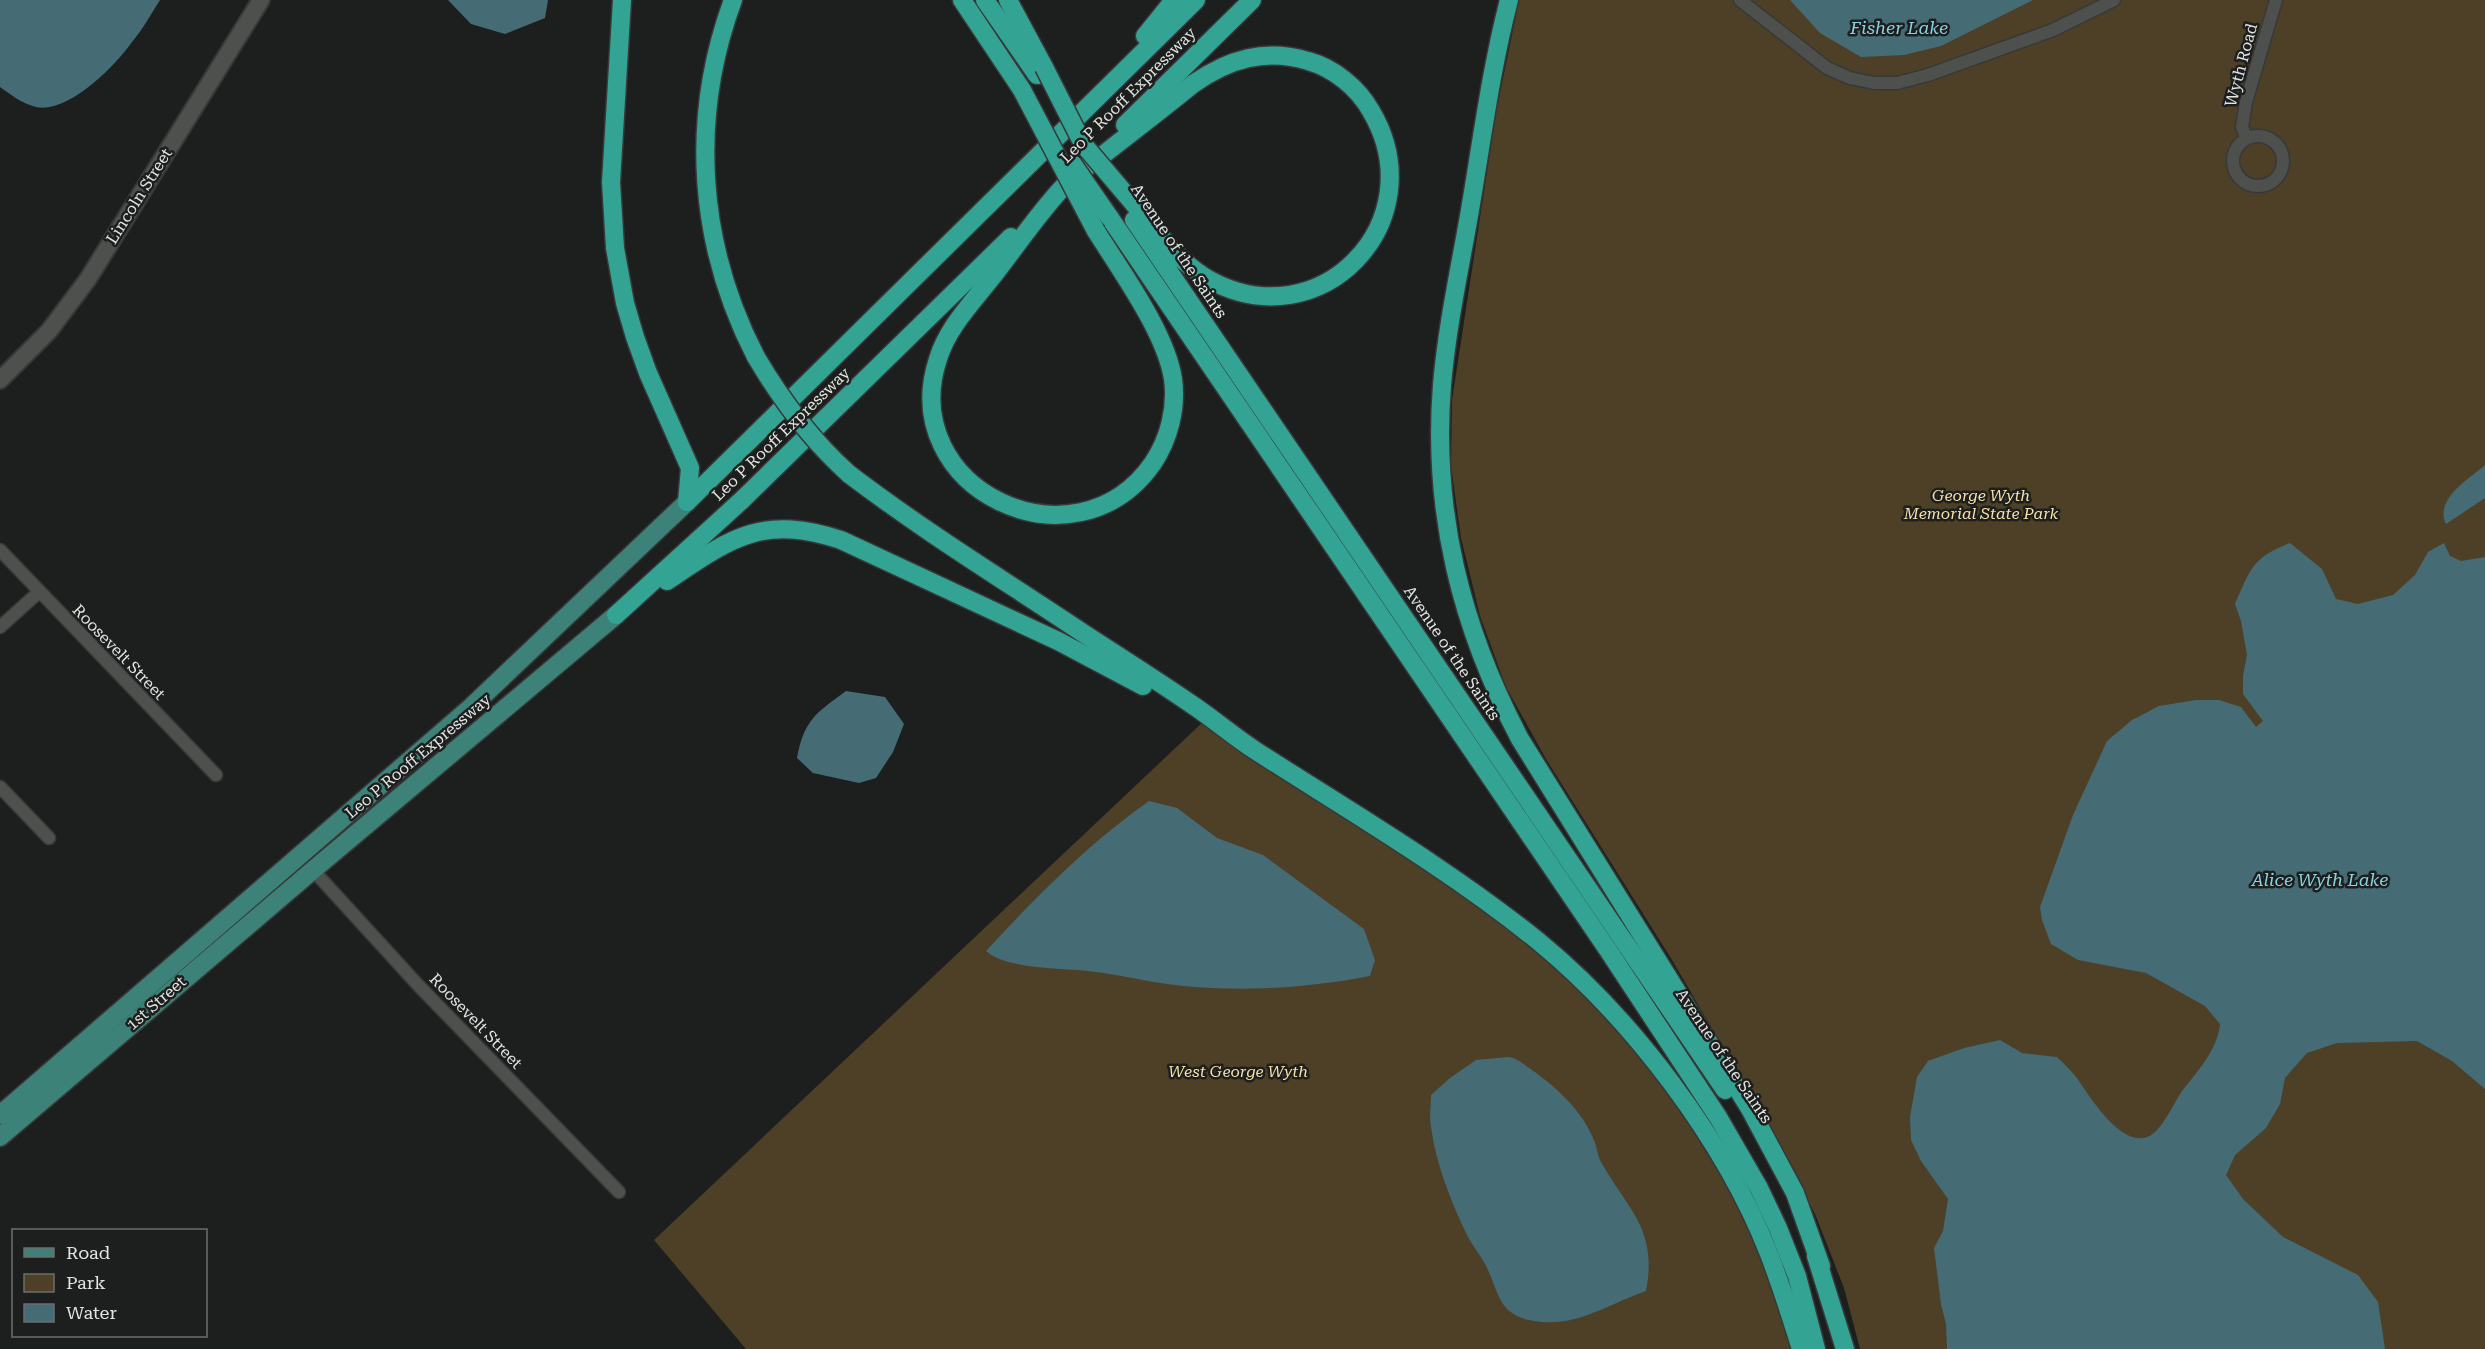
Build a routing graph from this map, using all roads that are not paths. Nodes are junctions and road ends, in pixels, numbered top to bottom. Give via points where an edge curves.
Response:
1 (261, 0) edge
2 (622, 0) edge
3 (733, 0) edge
4 (962, 0) edge
5 (985, 0) edge
6 (1008, 0) edge
7 (1174, 0) edge
8 (1196, 0) edge
9 (1252, 0) edge
10 (1509, 0) edge
11 (1740, 0) edge
12 (2114, 0) edge
13 (2276, 0) edge
14 (1040, 71) junction
15 (1092, 101) junction
16 (2247, 138) junction
17 (1066, 184) junction
18 (1126, 200) junction
19 (1103, 224) junction
20 (0, 380) edge
21 (687, 502) junction
22 (0, 550) edge
23 (39, 592) junction
24 (616, 615) junction
25 (0, 627) edge
26 (1253, 749) junction
27 (216, 775) dead end
28 (0, 787) edge
29 (49, 838) dead end
30 (308, 863) junction
31 (0, 1115) edge
32 (0, 1137) edge
33 (619, 1192) dead end
34 (1821, 1266) junction
35 (1801, 1349) edge
36 (1815, 1349) edge
37 (1845, 1349) edge

1 - 20 main road, Lincoln Street via 88,279 49,331
2 - 21 highway via 611,182 615,248 635,337 690,468
3 - 26 highway, bridge via 710,87 705,174 716,254 740,328 779,395 815,442 849,474
4 - 19 highway, bridge
5 - 14 highway
6 - 14 highway
7 - 15 highway
8 - 15 highway, Leo P Rooff Expressway
9 - 17 highway, Leo P Rooff Expressway
10 - 34 highway via 1490,84 1442,384 1442,476 1463,605 1492,686 1520,739 1750,1109 1795,1193
11 - 12 street via 1827,68 1850,78 1898,83 2053,30
13 - 16 street, Wyth Road via 2247,102 2242,128
14 - 18 highway, Avenue of the Saints, bridge via 1083,144
15 - 21 highway, Leo P Rooff Expressway
16 - 16 street via 2232,158 2236,174 2249,184 2265,185 2282,168 2281,151 2271,139
17 - 18 highway via 1213,70 1249,57 1299,58 1330,70 1368,105 1387,148 1389,198 1363,254 1325,284 1287,295 1251,295 1207,278 1183,260
17 - 19 highway via 946,338 933,374 931,393 936,430 952,462 978,490 1007,507 1024,512 1070,514 1116,499 1144,475 1171,425 1173,380 1164,347
17 - 24 highway, Leo P Rooff Expressway via 742,500
18 - 34 highway, Avenue of the Saints via 1732,1100 1803,1224
19 - 36 highway via 1601,941 1718,1117 1778,1228 1797,1276
21 - 30 main road, Leo P Rooff Expressway
22 - 23 street, Roosevelt Street
23 - 25 street
23 - 27 street, Roosevelt Street
24 - 26 highway via 728,541 772,529 819,533 1089,657
24 - 30 main road, Leo P Rooff Expressway
26 - 35 highway via 1510,919 1568,967 1621,1023 1659,1066 1729,1173 1769,1254
28 - 29 street
30 - 31 main road, 1st Street
30 - 32 main road, 1st Street
30 - 33 street, Roosevelt Street via 411,977
34 - 37 highway, Avenue of the Saints

